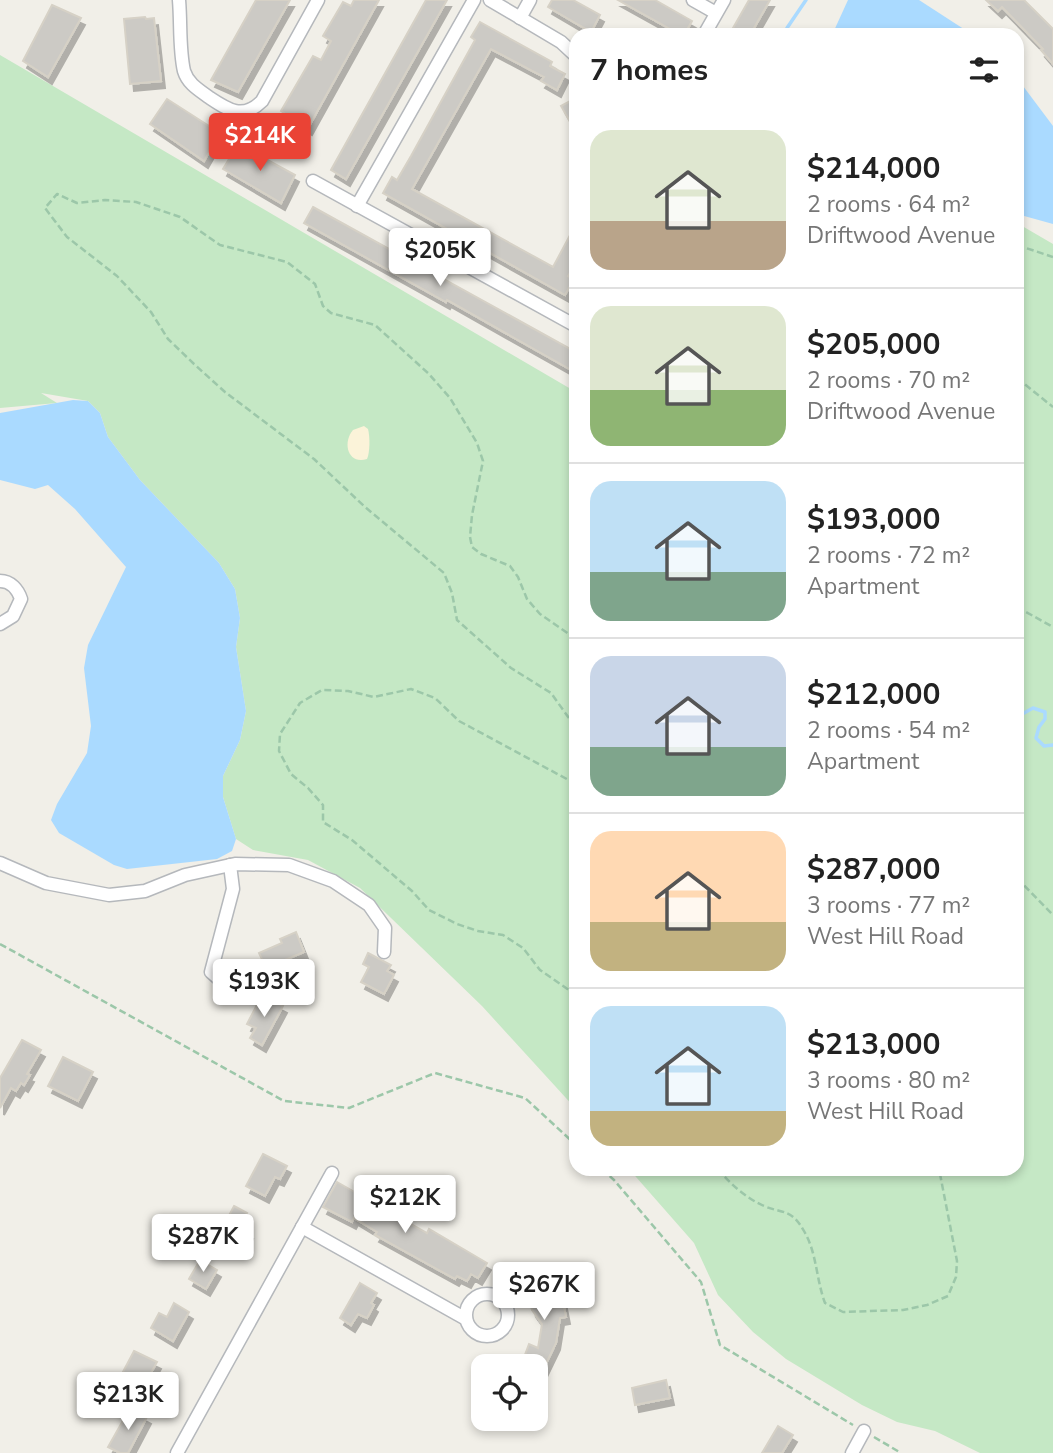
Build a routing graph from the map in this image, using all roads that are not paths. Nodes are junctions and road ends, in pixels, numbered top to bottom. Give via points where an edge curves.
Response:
1 (179, 0) edge
2 (318, 0) edge
3 (474, 0) edge
4 (490, 0) edge
5 (530, 0) edge
6 (693, 0) edge
7 (724, 0) edge
8 (716, 13) junction
9 (520, 18) junction
10 (708, 28) edge
11 (569, 49) edge
12 (313, 181) dead end
13 (357, 206) junction
14 (569, 322) edge
15 (0, 581) edge
16 (0, 625) edge
17 (0, 863) edge
18 (229, 865) junction
19 (384, 951) dead end
20 (247, 994) dead end
21 (332, 1173) dead end
22 (302, 1227) junction
23 (466, 1319) dead end
24 (864, 1431) road end
25 (177, 1453) edge
26 (852, 1453) edge

1 - 2 street via 185,72 191,85 237,112 254,109 262,101
3 - 13 street
4 - 9 street
5 - 9 street
6 - 8 street
7 - 8 street
8 - 10 street
9 - 11 street
12 - 13 street
13 - 14 street
15 - 16 street via 18,590 21,599 13,616
17 - 18 street via 46,883 109,895 145,891
18 - 19 street via 289,865 333,881 369,905 385,928
18 - 20 street via 233,889 211,972 227,986
21 - 22 street
22 - 23 street
22 - 25 street
24 - 26 street

